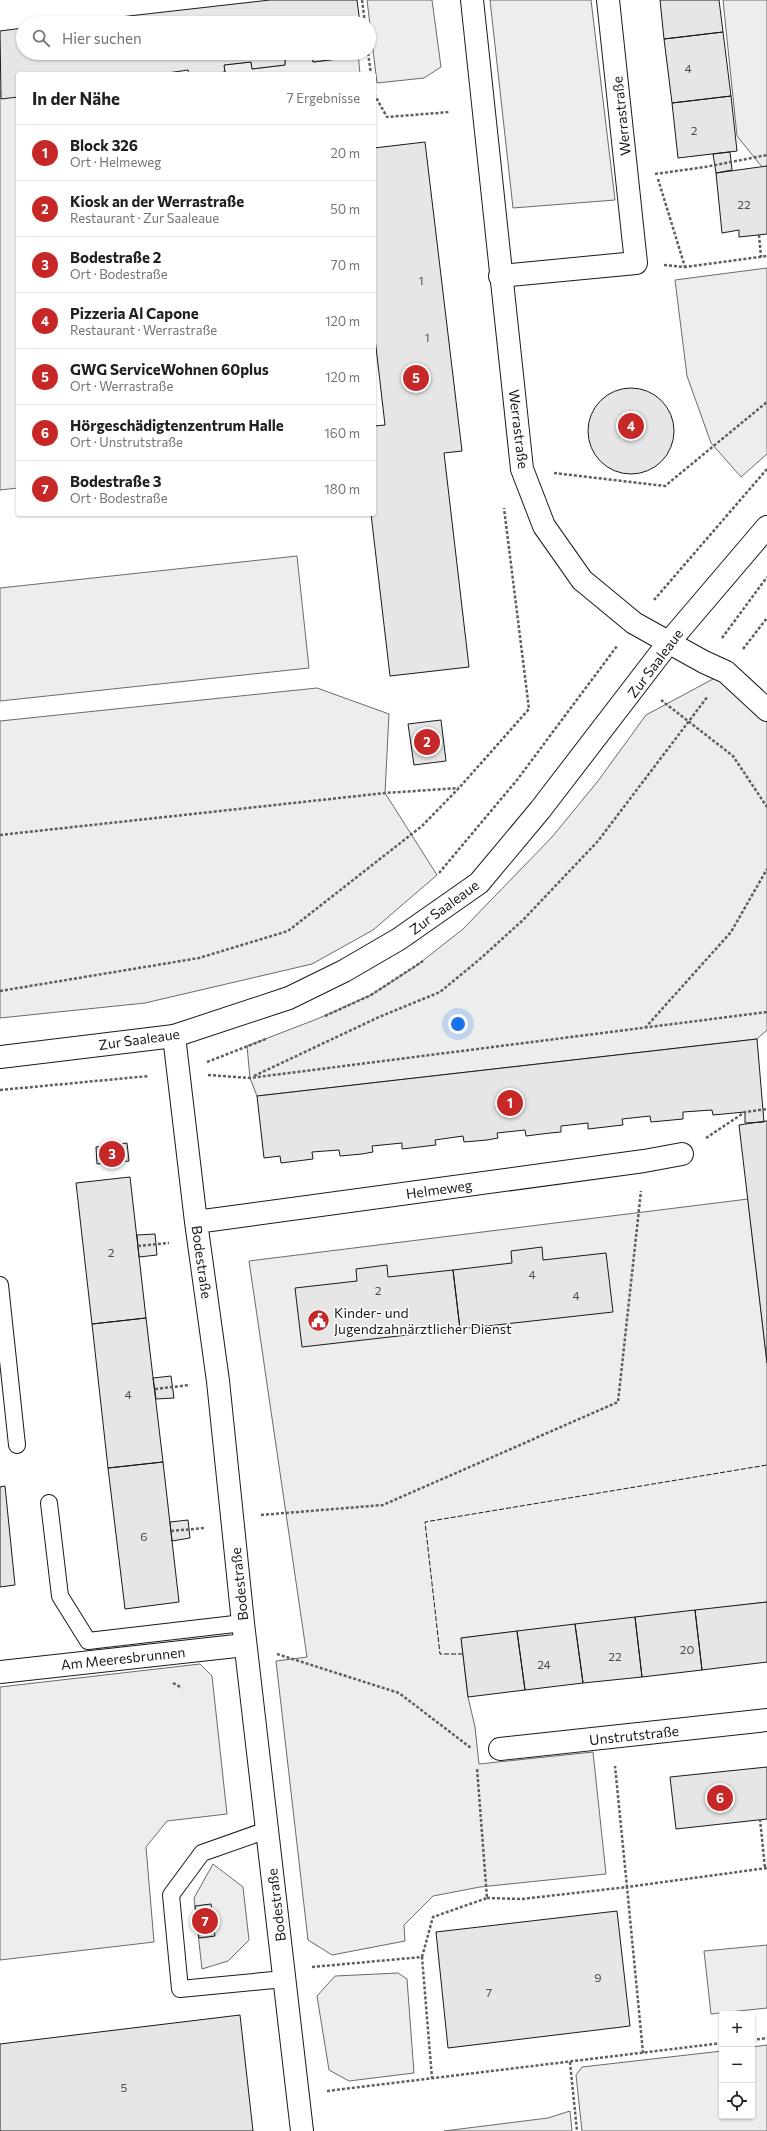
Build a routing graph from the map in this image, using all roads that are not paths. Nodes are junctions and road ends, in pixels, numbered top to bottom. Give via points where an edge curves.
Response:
1 (472, 0) edge
2 (608, 0) edge
3 (500, 276) junction
4 (767, 527) edge
5 (669, 642) junction
6 (767, 710) edge
7 (174, 1036) junction
8 (0, 1057) edge
9 (682, 1154) dead end
10 (196, 1222) junction
11 (0, 1285) edge
12 (17, 1445) dead end
13 (49, 1502) dead end
14 (243, 1623) junction
15 (245, 1645) junction
16 (0, 1672) edge
17 (767, 1720) edge
18 (500, 1749) dead end
19 (267, 1830) junction
20 (284, 1974) junction
21 (302, 2131) edge

1 - 3 street, Werrastraße
2 - 3 street, Werrastraße via 636,263
3 - 5 street, Werrastraße via 522,469 544,526 582,580 634,623
4 - 5 street, Zur Saaleaue
5 - 6 street via 726,672
5 - 7 street, Zur Saaleaue via 634,690 479,883 399,939 344,971 289,998
7 - 8 street, Zur Saaleaue
7 - 10 street, Bodestraße
9 - 10 street, Helmeweg
10 - 14 street, Bodestraße via 218,1381
11 - 12 lane
13 - 14 lane via 60,1596 88,1641
14 - 15 street, Bodestraße
15 - 16 street, Am Meeresbrunnen
15 - 19 street, Bodestraße
17 - 18 street, Unstrutstraße
19 - 20 street, Bodestraße
19 - 20 lane via 202,1853 171,1895 180,1989
20 - 21 street, Bodestraße

